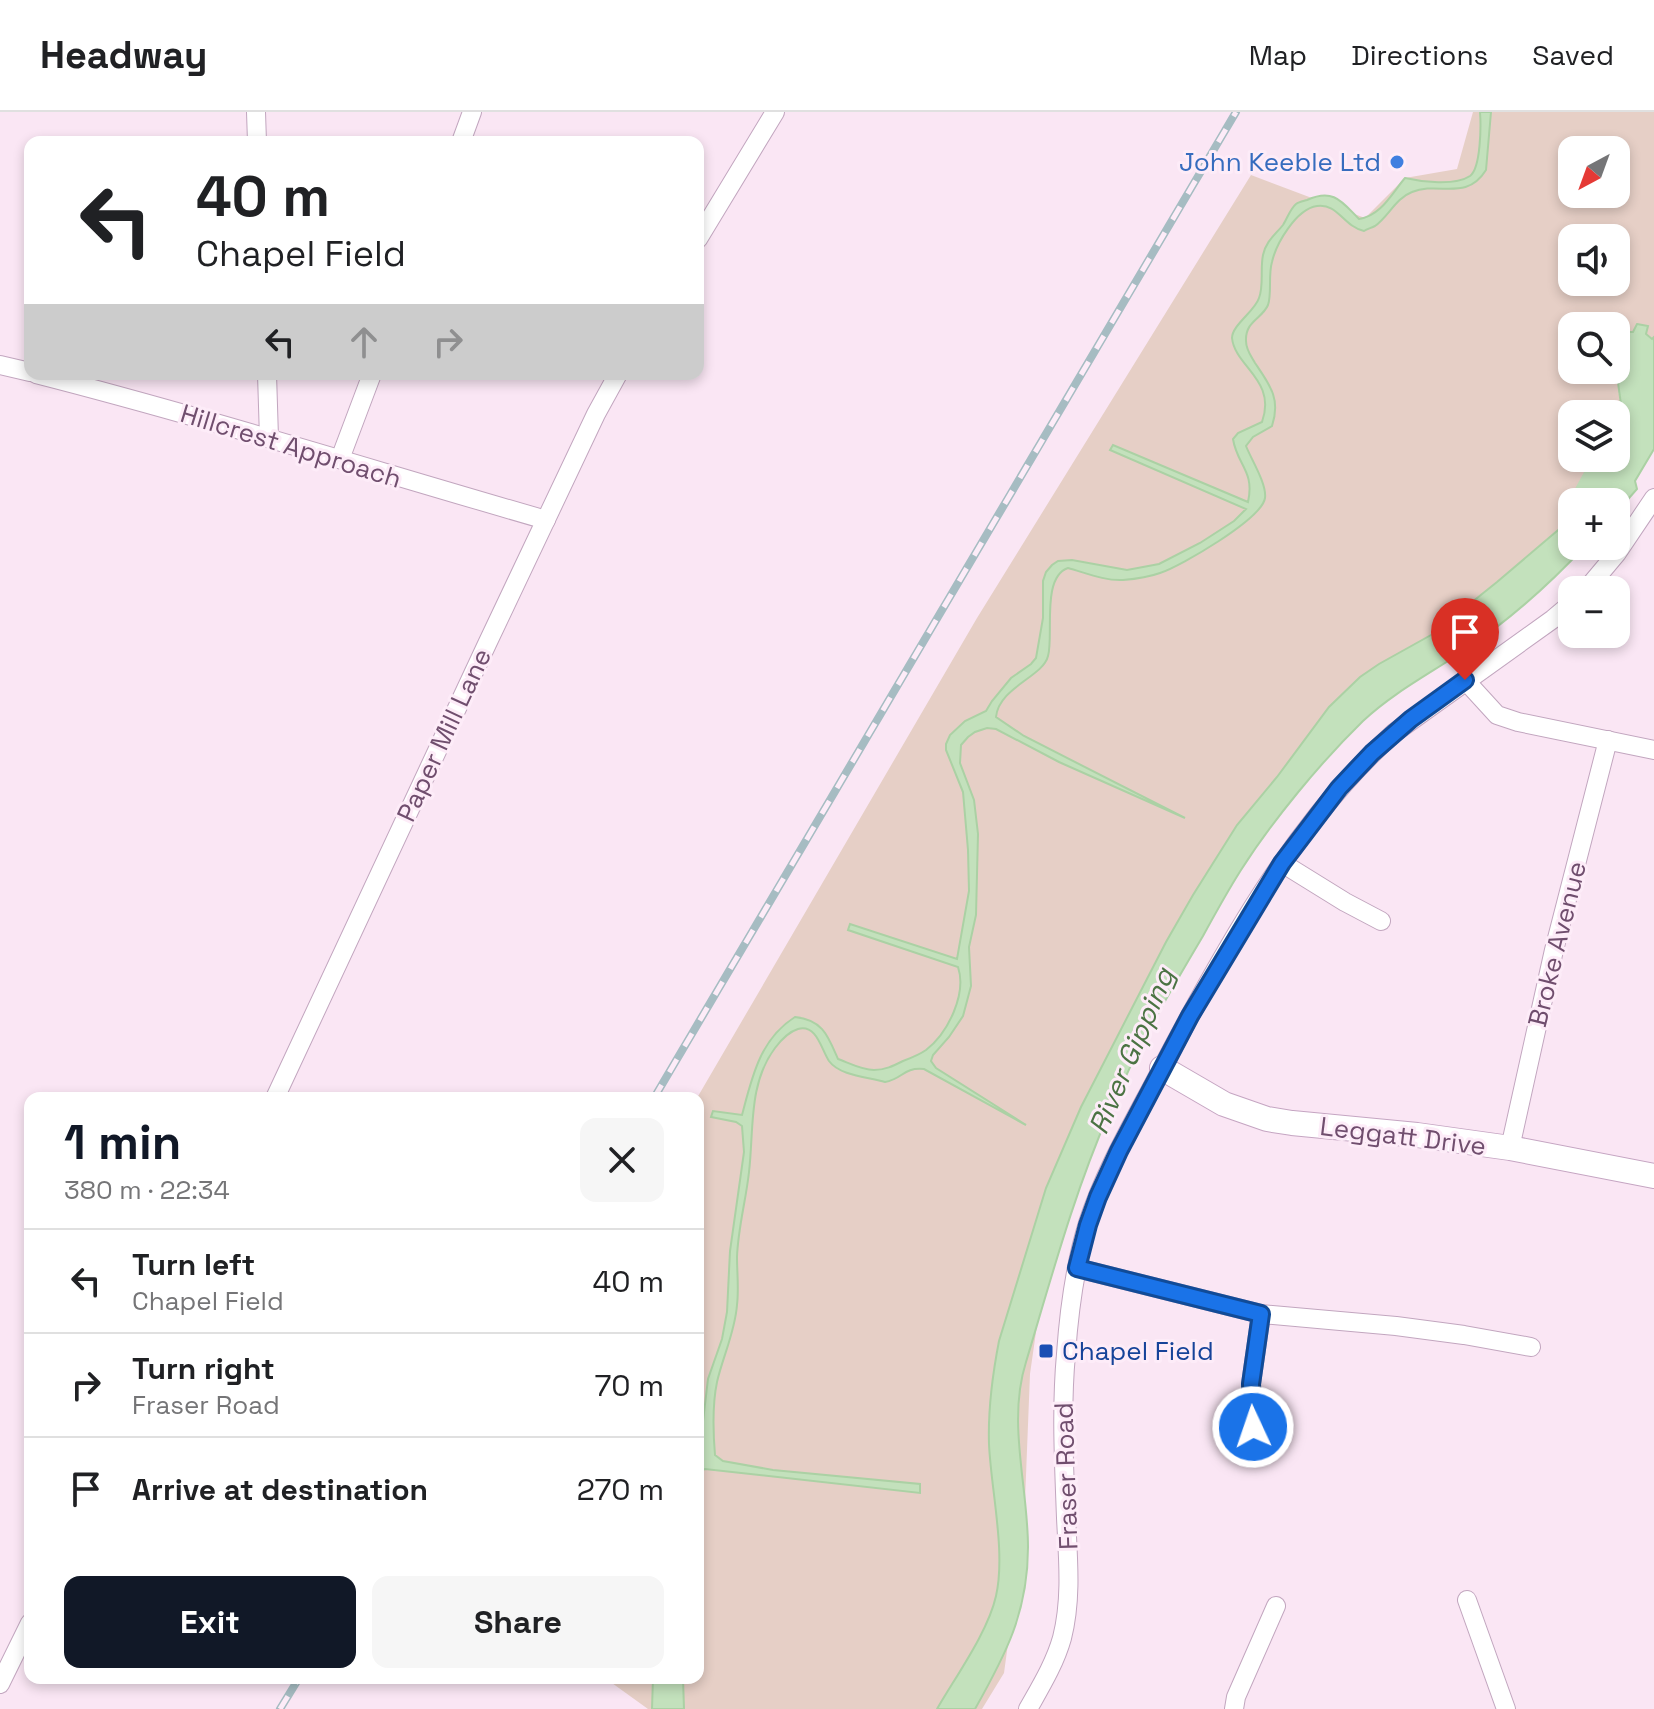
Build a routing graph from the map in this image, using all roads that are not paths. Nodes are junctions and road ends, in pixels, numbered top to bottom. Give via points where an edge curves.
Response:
1 (256, 112) edge
2 (472, 112) edge
3 (775, 112) edge
4 (257, 136) edge
5 (463, 136) edge
6 (704, 229) edge
7 (0, 365) edge
8 (24, 371) edge
9 (59, 380) edge
10 (267, 380) edge
11 (370, 380) edge
12 (615, 380) edge
13 (269, 438) junction
14 (340, 459) junction
15 (1654, 498) edge
16 (546, 520) junction
17 (1598, 576) edge
18 (1558, 615) edge
19 (1465, 680) junction
20 (1608, 740) junction
21 (1654, 750) edge
22 (1282, 863) junction
23 (1381, 921) dead end
24 (1162, 1068) junction
25 (278, 1092) edge
26 (1510, 1148) junction
27 (1654, 1176) edge
28 (1077, 1268) junction
29 (1261, 1314) junction
30 (1531, 1347) dead end
31 (1254, 1444) dead end
32 (1467, 1600) dead end
33 (1276, 1606) dead end
34 (24, 1635) edge
35 (0, 1684) edge
36 (1028, 1709) edge
37 (1234, 1709) edge
38 (1506, 1709) edge

1 - 4 street
2 - 5 street
3 - 6 street
7 - 8 street
9 - 13 street, Hillcrest Approach
10 - 13 street
11 - 14 street
12 - 16 street, Paper Mill Lane
13 - 14 street, Hillcrest Approach
14 - 16 street, Hillcrest Approach
15 - 17 street
16 - 25 street, Paper Mill Lane
18 - 19 street, Fraser Road
19 - 20 street via 1497,715
19 - 22 street, Fraser Road via 1372,753
20 - 21 street
20 - 26 street, Broke Avenue
22 - 23 street
22 - 24 street, Fraser Road
24 - 26 street, Leggatt Drive via 1224,1104 1267,1119
24 - 28 street, Fraser Road via 1098,1197
26 - 27 street, Leggatt Drive
28 - 29 street
28 - 36 street, Fraser Road via 1062,1420 1067,1614 1060,1647
29 - 30 street via 1410,1328
29 - 31 street via 1251,1384
32 - 38 street
33 - 37 street
34 - 35 street

